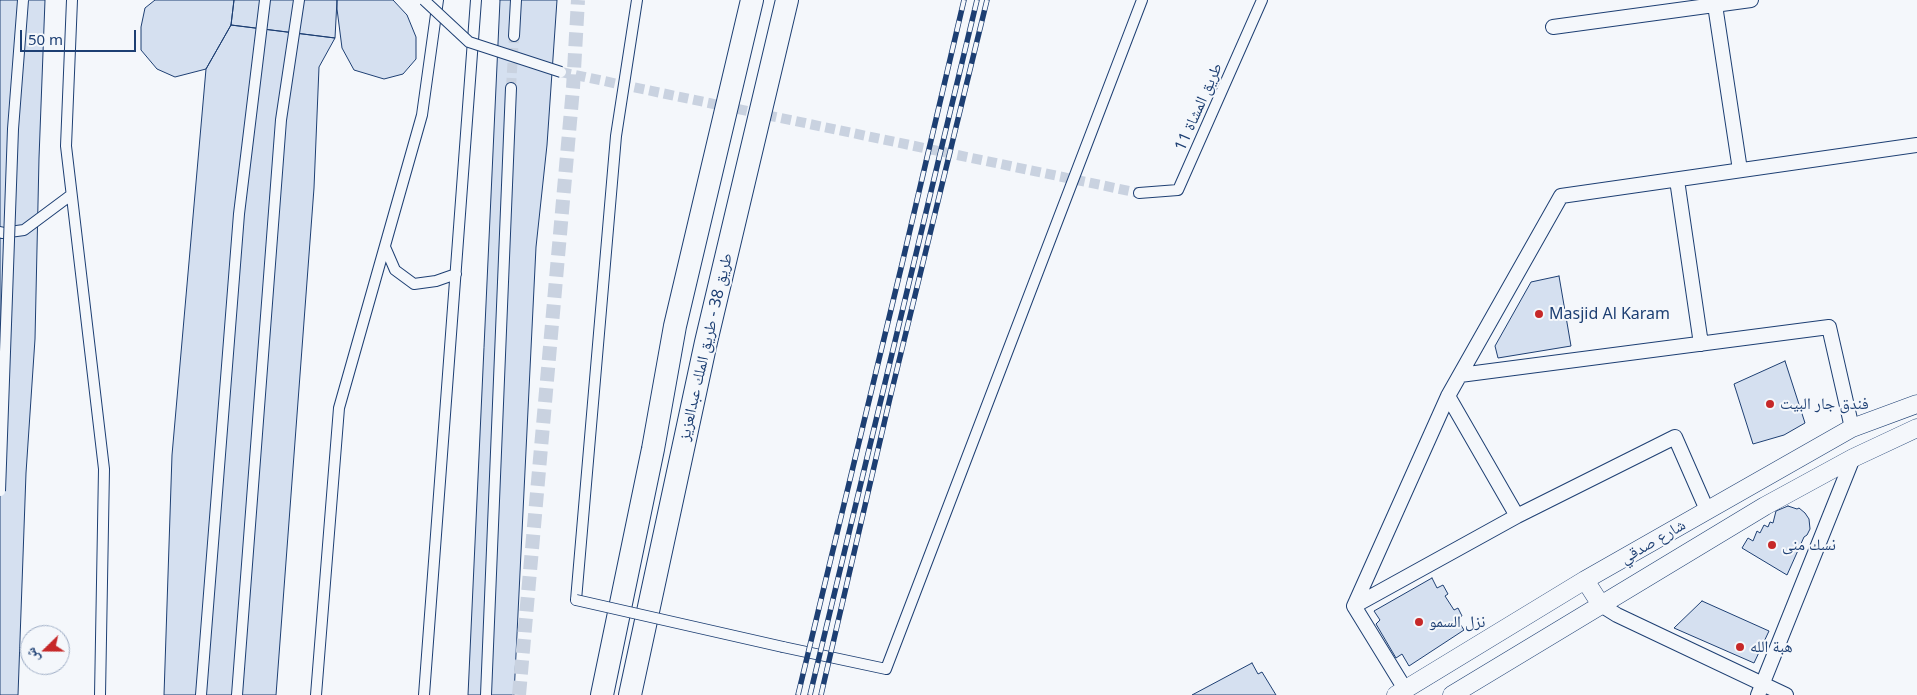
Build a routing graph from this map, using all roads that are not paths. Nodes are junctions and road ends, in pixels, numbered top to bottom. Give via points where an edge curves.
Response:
1 (24, 0) edge
2 (72, 0) edge
3 (265, 0) edge
4 (299, 0) edge
5 (424, 0) edge
6 (438, 0) edge
7 (476, 0) edge
8 (516, 0) edge
9 (637, 0) edge
10 (752, 0) edge
11 (787, 0) edge
12 (1142, 0) edge
13 (1262, 0) edge
14 (1751, 0) edge
15 (1715, 5) junction
16 (1553, 27) dead end
17 (514, 36) tunnel mouth
18 (561, 72) tunnel mouth
19 (511, 88) tunnel mouth
20 (1917, 145) edge
21 (1740, 170) junction
22 (1676, 180) junction
23 (1139, 192) tunnel mouth
24 (72, 195) junction
25 (0, 232) edge
26 (385, 247) junction
27 (456, 274) junction
28 (1701, 344) junction
29 (1460, 375) junction
30 (1448, 396) junction
31 (1917, 404) edge
32 (1852, 428) junction
33 (1917, 428) edge
34 (1853, 458) junction
35 (0, 491) edge
36 (1707, 510) junction
37 (1516, 516) junction
38 (1585, 580) junction
39 (1601, 605) junction
40 (1354, 606) junction
41 (1761, 690) edge
42 (1403, 693) edge
43 (100, 695) edge
44 (201, 695) edge
45 (237, 695) edge
46 (316, 695) edge
47 (424, 695) edge
48 (486, 695) edge
49 (602, 695) edge
50 (630, 695) edge
51 (1452, 695) edge
52 (1786, 695) edge

1 - 35 street, bridge via 13,129
2 - 24 street via 66,146
3 - 44 street via 239,214
4 - 45 street via 281,120
5 - 18 street, bridge via 469,42
6 - 26 street via 422,115
7 - 27 street
8 - 17 street
9 - 12 street, bridge via 616,136 576,600 886,669
10 - 49 main road, طريق 38 - طريق الملك عبدالعزيز via 676,326
11 - 50 main road, طريق 38 - طريق الملك عبدالعزيز via 706,342
13 - 23 street, طريق المشاة 11 via 1178,190
14 - 15 street
15 - 16 street
15 - 21 street
19 - 48 street
20 - 21 street
21 - 22 street
22 - 28 street
22 - 29 street via 1561,196
24 - 25 street via 24,230
24 - 43 street via 104,469
26 - 27 street via 395,270 414,284
26 - 46 street via 340,408
27 - 47 street
28 - 29 street
28 - 32 street via 1829,327
29 - 30 street
30 - 37 street
30 - 40 street
31 - 32 street, شارع صدقي
32 - 36 street, شارع صدقي
33 - 34 street, شارع صدقي
34 - 39 street, شارع صدقي via 1765,506
34 - 41 street
36 - 37 street via 1676,436
36 - 38 street, شارع صدقي
37 - 40 street
38 - 39 street
38 - 42 street, شارع صدقي
39 - 41 street
39 - 51 street, شارع صدقي
40 - 42 street
41 - 52 street

